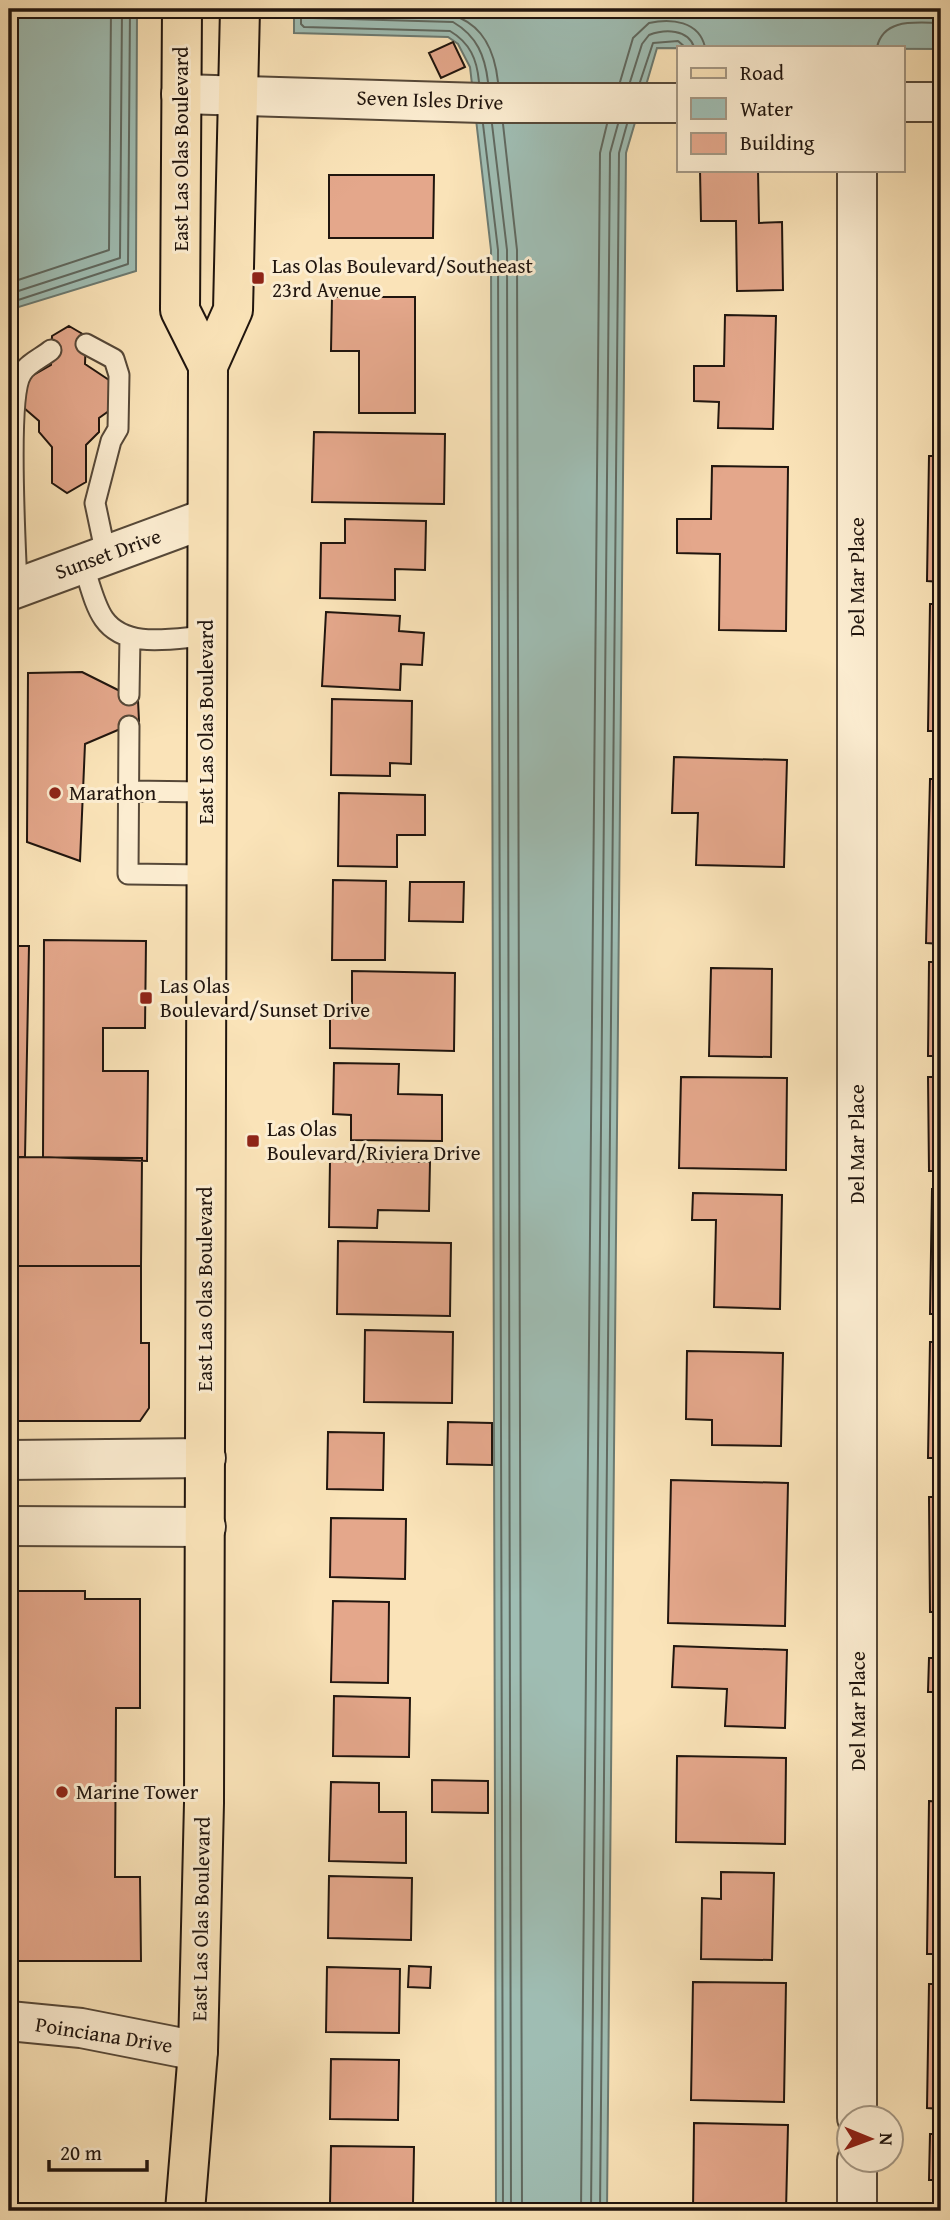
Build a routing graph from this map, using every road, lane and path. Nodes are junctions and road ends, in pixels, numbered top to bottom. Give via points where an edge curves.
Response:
1 (182, 9) edge
2 (240, 9) edge
3 (181, 94) junction
4 (240, 95) junction
5 (904, 102) edge
6 (941, 102) edge
7 (677, 103) edge
8 (857, 172) edge
9 (86, 344) dead end
10 (51, 350) dead end
11 (208, 366) junction
12 (207, 517) junction
13 (95, 559) junction
14 (13, 590) edge
15 (206, 636) junction
16 (130, 638) junction
17 (129, 695) dead end
18 (129, 726) dead end
19 (129, 791) junction
20 (206, 792) junction
21 (205, 876) junction
22 (206, 1458) junction
23 (9, 1461) edge
24 (9, 1526) edge
25 (205, 1527) junction
26 (9, 2021) edge
27 (198, 2051) junction
28 (857, 2104) edge
29 (857, 2174) edge
30 (185, 2211) edge
31 (857, 2211) edge

1 - 3 main road, East Las Olas Boulevard
2 - 4 main road, East Las Olas Boulevard
3 - 4 street, Seven Isles Drive
3 - 11 main road, East Las Olas Boulevard via 180,310
4 - 7 street, Seven Isles Drive via 482,103
4 - 11 main road, East Las Olas Boulevard via 233,310
5 - 6 street
8 - 28 street, Del Mar Place
9 - 13 lane via 114,359 119,376 118,429 95,503
10 - 14 lane via 23,371 16,384
11 - 12 main road, East Las Olas Boulevard
12 - 13 street, Sunset Drive
12 - 15 main road, East Las Olas Boulevard
13 - 14 street, Sunset Drive
13 - 16 lane via 103,619
15 - 16 lane
15 - 20 main road, East Las Olas Boulevard
16 - 17 lane
18 - 19 lane
19 - 20 lane
19 - 21 lane via 128,874
20 - 21 main road, East Las Olas Boulevard
21 - 22 main road, East Las Olas Boulevard
22 - 23 street
22 - 25 main road, East Las Olas Boulevard
24 - 25 street
25 - 27 main road, East Las Olas Boulevard
26 - 27 street, Poinciana Drive via 81,2028
27 - 30 main road, East Las Olas Boulevard
29 - 31 street

